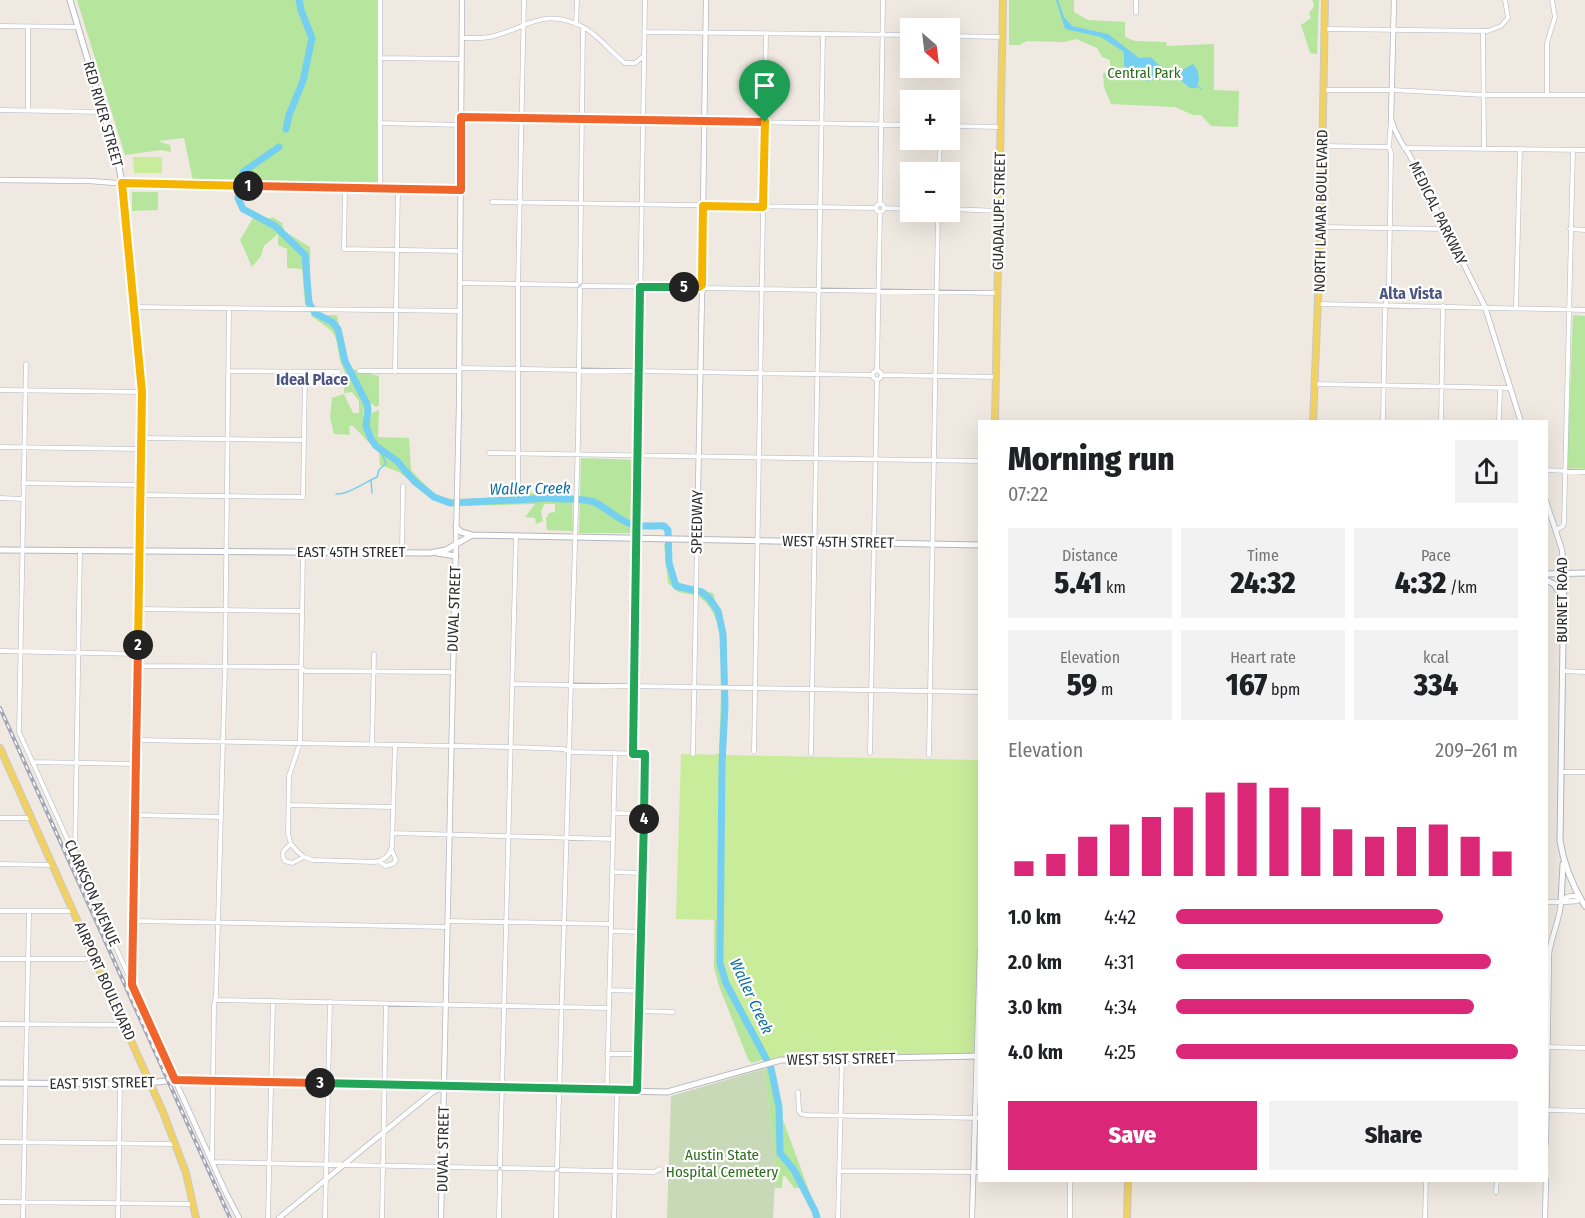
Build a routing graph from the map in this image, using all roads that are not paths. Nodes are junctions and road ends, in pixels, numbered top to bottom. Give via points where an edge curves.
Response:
1 (70, 0) edge
2 (380, 0) edge
3 (462, 0) edge
4 (524, 0) edge
5 (577, 0) edge
6 (645, 0) edge
7 (706, 0) edge
8 (883, 0) edge
9 (1003, 0) edge
10 (1136, 0) edge
11 (1325, 0) edge
12 (1394, 0) edge
13 (1505, 0) edge
14 (1552, 0) edge
15 (1136, 13) dead end
16 (523, 24) junction
17 (576, 24) junction
18 (0, 26) edge
19 (28, 27) junction
20 (78, 27) junction
21 (583, 27) junction
22 (1324, 29) junction
23 (1394, 30) junction
24 (644, 32) junction
25 (706, 32) junction
26 (1483, 32) junction
27 (766, 34) junction
28 (823, 34) junction
29 (882, 35) junction
30 (900, 35) edge
31 (960, 36) edge
32 (1002, 37) junction
33 (462, 38) junction
34 (645, 55) junction
35 (380, 58) junction
36 (461, 59) junction
37 (1323, 90) junction
38 (1393, 90) junction
39 (1484, 95) junction
40 (1547, 95) junction
41 (1585, 95) edge
42 (0, 110) edge
43 (28, 111) junction
44 (103, 112) junction
45 (461, 117) junction
46 (521, 119) junction
47 (1391, 119) junction
48 (582, 120) junction
49 (643, 121) junction
50 (704, 121) junction
51 (765, 122) junction
52 (380, 123) junction
53 (821, 123) junction
54 (461, 125) junction
55 (881, 125) junction
56 (900, 125) edge
57 (960, 126) edge
58 (1000, 127) junction
59 (1322, 146) junction
60 (1389, 147) junction
61 (1404, 147) junction
62 (1484, 148) junction
63 (1520, 149) junction
64 (1573, 150) junction
65 (1585, 150) edge
66 (0, 180) edge
67 (122, 183) junction
68 (345, 188) junction
69 (380, 188) junction
70 (398, 189) junction
71 (461, 190) junction
72 (492, 202) dead end
73 (520, 203) junction
74 (581, 204) junction
75 (641, 204) junction
76 (703, 206) junction
77 (763, 207) junction
78 (820, 208) junction
79 (880, 209) junction
80 (900, 209) edge
81 (960, 209) edge
82 (999, 211) junction
83 (938, 222) edge
84 (1321, 227) junction
85 (1390, 228) junction
86 (1446, 229) junction
87 (1570, 229) junction
88 (1585, 230) edge
89 (397, 250) junction
90 (460, 251) junction
91 (460, 283) junction
92 (518, 284) junction
93 (580, 286) junction
94 (640, 287) junction
95 (702, 287) junction
96 (762, 290) junction
97 (818, 290) junction
98 (878, 291) junction
99 (937, 292) junction
100 (998, 293) junction
101 (1318, 304) junction
102 (1386, 305) junction
103 (1443, 306) junction
104 (134, 307) junction
105 (1485, 307) junction
106 (229, 308) junction
107 (1516, 308) junction
108 (1568, 309) junction
109 (396, 310) junction
110 (1585, 310) edge
111 (460, 311) junction
112 (26, 364) dead end
113 (518, 369) junction
114 (459, 370) junction
115 (578, 370) junction
116 (877, 370) junction
117 (228, 371) junction
118 (359, 371) dead end
119 (639, 371) junction
120 (305, 372) junction
121 (339, 372) dead end
122 (395, 372) junction
123 (699, 372) junction
124 (760, 373) junction
125 (817, 374) junction
126 (872, 375) junction
127 (882, 375) junction
128 (936, 376) junction
129 (996, 377) junction
130 (877, 380) junction
131 (1315, 384) junction
132 (1383, 386) junction
133 (1441, 387) junction
134 (1500, 388) junction
135 (1510, 388) junction
136 (0, 390) edge
137 (26, 390) junction
138 (142, 392) junction
139 (995, 420) edge
140 (1313, 420) edge
141 (1383, 420) edge
142 (1441, 420) edge
143 (1499, 420) edge
144 (1520, 420) edge
145 (142, 438) junction
146 (227, 439) junction
147 (304, 440) junction
148 (0, 447) edge
149 (24, 447) junction
150 (142, 449) junction
151 (489, 453) dead end
152 (517, 454) junction
153 (577, 454) junction
154 (637, 456) junction
155 (699, 456) junction
156 (759, 458) junction
157 (816, 459) junction
158 (875, 459) junction
159 (934, 460) junction
160 (978, 461) edge
161 (1548, 470) edge
162 (1564, 471) junction
163 (1585, 472) edge
164 (23, 483) junction
165 (141, 485) junction
166 (403, 486) dead end
167 (518, 490) dead end
168 (141, 495) junction
169 (226, 496) junction
170 (0, 498) edge
171 (23, 499) junction
172 (1548, 507) edge
173 (456, 527) junction
174 (1556, 530) junction
175 (472, 536) junction
176 (516, 536) junction
177 (574, 537) junction
178 (636, 538) junction
179 (697, 539) junction
180 (758, 540) junction
181 (814, 541) junction
182 (874, 543) junction
183 (456, 544) junction
184 (933, 544) junction
185 (978, 545) edge
186 (0, 550) edge
187 (22, 550) junction
188 (80, 551) junction
189 (140, 552) junction
190 (226, 552) junction
191 (303, 552) junction
192 (402, 553) junction
193 (435, 553) junction
194 (456, 556) junction
195 (1564, 573) junction
196 (1585, 573) edge
197 (1548, 574) edge
198 (1548, 581) edge
199 (1563, 598) junction
200 (139, 609) junction
201 (225, 610) junction
202 (301, 611) junction
203 (0, 651) edge
204 (21, 652) junction
205 (79, 653) junction
206 (138, 654) junction
207 (374, 654) dead end
208 (138, 666) junction
209 (225, 666) junction
210 (300, 667) junction
211 (374, 671) junction
212 (1562, 671) junction
213 (453, 672) junction
214 (1585, 672) edge
215 (513, 684) junction
216 (571, 685) junction
217 (633, 686) junction
218 (695, 687) junction
219 (755, 689) junction
220 (812, 690) junction
221 (871, 691) junction
222 (930, 691) junction
223 (978, 692) edge
224 (137, 740) junction
225 (223, 741) junction
226 (300, 743) junction
227 (372, 745) junction
228 (395, 745) junction
229 (452, 747) junction
230 (512, 747) junction
231 (0, 748) edge
232 (569, 751) junction
233 (754, 752) dead end
234 (870, 753) dead end
235 (615, 754) junction
236 (633, 754) junction
237 (693, 754) dead end
238 (811, 754) dead end
239 (929, 755) dead end
240 (33, 762) junction
241 (78, 762) junction
242 (136, 764) junction
243 (1561, 772) junction
244 (1585, 772) edge
245 (289, 805) junction
246 (393, 807) junction
247 (614, 813) junction
248 (644, 814) junction
249 (135, 815) junction
250 (220, 817) junction
251 (0, 818) edge
252 (32, 818) junction
253 (392, 833) junction
254 (450, 835) junction
255 (508, 837) junction
256 (566, 838) junction
257 (613, 839) junction
258 (291, 844) junction
259 (391, 849) junction
260 (75, 855) junction
261 (304, 858) junction
262 (1563, 860) junction
263 (378, 861) junction
264 (0, 864) edge
265 (53, 865) junction
266 (612, 872) junction
267 (642, 873) junction
268 (1582, 897) edge
269 (1548, 902) edge
270 (1561, 902) junction
271 (1585, 906) edge
272 (0, 911) edge
273 (73, 911) junction
274 (28, 912) junction
275 (134, 921) junction
276 (448, 921) junction
277 (506, 921) junction
278 (219, 922) junction
279 (564, 922) junction
280 (611, 924) junction
281 (447, 927) junction
282 (611, 932) junction
283 (641, 932) junction
284 (93, 956) junction
285 (0, 959) edge
286 (28, 959) junction
287 (132, 985) junction
288 (609, 990) junction
289 (639, 991) junction
290 (1548, 992) edge
291 (216, 1000) junction
292 (273, 1000) junction
293 (330, 1002) junction
294 (386, 1004) junction
295 (446, 1006) junction
296 (505, 1006) junction
297 (562, 1008) junction
298 (609, 1008) junction
299 (639, 1011) junction
300 (673, 1012) dead end
301 (978, 1021) edge
302 (0, 1024) edge
303 (27, 1024) junction
304 (125, 1025) junction
305 (1548, 1047) edge
306 (1585, 1048) edge
307 (608, 1053) junction
308 (637, 1054) junction
309 (977, 1056) edge
310 (842, 1059) junction
311 (175, 1080) junction
312 (214, 1081) junction
313 (271, 1082) junction
314 (0, 1083) edge
315 (26, 1084) junction
316 (120, 1084) junction
317 (150, 1084) junction
318 (328, 1084) junction
319 (385, 1085) junction
320 (444, 1086) junction
321 (502, 1087) junction
322 (559, 1088) junction
323 (607, 1090) junction
324 (617, 1090) junction
325 (637, 1090) junction
326 (672, 1091) joint
327 (798, 1092) dead end
328 (1548, 1110) edge
329 (1585, 1111) edge
330 (841, 1115) junction
331 (977, 1118) edge
332 (384, 1132) junction
333 (0, 1142) edge
334 (25, 1142) junction
335 (119, 1143) junction
336 (176, 1144) junction
337 (212, 1162) junction
338 (269, 1163) junction
339 (327, 1164) junction
340 (343, 1165) junction
341 (383, 1166) junction
342 (443, 1167) junction
343 (500, 1168) junction
344 (660, 1169) dead end
345 (557, 1170) junction
346 (615, 1171) junction
347 (840, 1171) junction
348 (973, 1172) junction
349 (978, 1172) edge
350 (325, 1180) junction
351 (1070, 1182) edge
352 (1128, 1182) edge
353 (1426, 1182) edge
354 (1497, 1182) edge
355 (1546, 1182) edge
356 (1496, 1192) dead end
357 (0, 1202) edge
358 (24, 1202) junction
359 (118, 1203) junction
360 (193, 1204) junction
361 (24, 1218) edge
362 (118, 1218) edge
363 (196, 1218) edge
364 (239, 1218) edge
365 (268, 1218) edge
366 (279, 1218) edge
367 (325, 1218) edge
368 (382, 1218) edge
369 (441, 1218) edge
370 (499, 1218) edge
371 (556, 1218) edge
372 (614, 1218) edge
373 (838, 1218) edge
374 (972, 1218) edge
375 (1070, 1218) edge
376 (1127, 1218) edge
377 (1425, 1218) edge
378 (1545, 1218) edge

1 - 20 main road, RED RIVER STREET
2 - 35 street
3 - 33 street, DUVAL STREET
4 - 16 street
5 - 17 street
6 - 24 street
7 - 25 street, SPEEDWAY
8 - 29 street
9 - 32 main road, GUADALUPE STREET
10 - 15 street
11 - 22 main road, NORTH LAMAR BOULEVARD
12 - 23 street, MEDICAL PARKWAY
13 - 26 street via 1506,20
14 - 40 street via 1556,17 1547,43
16 - 17 street via 550,19
16 - 33 street via 494,36
16 - 46 street
17 - 21 street
18 - 19 street
19 - 20 street
19 - 43 street
20 - 44 main road, RED RIVER STREET
21 - 34 street via 625,63 635,63
21 - 48 street
22 - 23 street
22 - 37 main road, NORTH LAMAR BOULEVARD
23 - 26 street
23 - 38 street, MEDICAL PARKWAY
24 - 25 street
24 - 34 street
25 - 27 street
25 - 50 street, SPEEDWAY
26 - 39 street
27 - 28 street
27 - 51 street
28 - 29 street
28 - 53 street
29 - 30 street
29 - 55 street
31 - 32 street
32 - 58 main road, GUADALUPE STREET
33 - 36 street, DUVAL STREET
34 - 49 street
35 - 36 street
35 - 52 street
36 - 45 street, DUVAL STREET
37 - 38 street
37 - 59 main road, NORTH LAMAR BOULEVARD
38 - 39 street
38 - 47 street, MEDICAL PARKWAY
39 - 40 street
39 - 62 street
40 - 41 street
42 - 43 street
43 - 44 street
44 - 67 main road, RED RIVER STREET
45 - 46 street
45 - 54 street, DUVAL STREET
46 - 48 street
46 - 73 street
47 - 60 street
47 - 61 street, MEDICAL PARKWAY
48 - 49 street
48 - 74 street
49 - 50 street
49 - 75 street
50 - 51 street
50 - 76 street, SPEEDWAY
51 - 53 street
51 - 77 street
52 - 54 street
52 - 69 street
53 - 55 street
53 - 78 street
54 - 71 street, DUVAL STREET
55 - 56 street
55 - 79 street
57 - 58 street
58 - 82 main road, GUADALUPE STREET
59 - 60 street
59 - 84 main road, NORTH LAMAR BOULEVARD
60 - 85 street
61 - 62 street
61 - 86 street, MEDICAL PARKWAY
62 - 63 street
63 - 64 street
63 - 107 street
64 - 65 street
64 - 87 street
66 - 67 street
67 - 68 street
67 - 104 main road, RED RIVER STREET
68 - 69 street
68 - 89 street via 344,249
69 - 70 street
70 - 71 street
70 - 89 street
71 - 90 street, DUVAL STREET
72 - 73 street
73 - 74 street
73 - 92 street
74 - 75 street
74 - 93 street
75 - 76 street
75 - 94 street
76 - 77 street
76 - 95 street, SPEEDWAY
77 - 78 street
77 - 96 street
78 - 79 street
78 - 97 street
79 - 80 street
79 - 98 street
81 - 82 street
82 - 100 main road, GUADALUPE STREET
83 - 99 street
84 - 85 street
84 - 101 main road, NORTH LAMAR BOULEVARD
85 - 86 street
85 - 102 street
86 - 105 street, MEDICAL PARKWAY
87 - 88 street
87 - 108 street
89 - 90 street
89 - 109 street
90 - 91 street, DUVAL STREET
91 - 92 street
91 - 111 street, DUVAL STREET
92 - 93 street
92 - 113 street
93 - 94 street
93 - 115 street
94 - 95 street
94 - 119 street
95 - 96 street
95 - 123 street, SPEEDWAY
96 - 97 street
96 - 124 street
97 - 98 street
97 - 125 street
98 - 99 street
98 - 116 street
99 - 100 street
99 - 128 street
100 - 129 main road, GUADALUPE STREET
101 - 102 street
101 - 131 main road, NORTH LAMAR BOULEVARD
102 - 103 street
102 - 132 street
103 - 105 street
103 - 133 street
104 - 106 street
104 - 138 main road, RED RIVER STREET
105 - 107 street
105 - 135 street, MEDICAL PARKWAY
106 - 109 street
106 - 117 street
107 - 108 street
108 - 110 street
108 - 162 street
109 - 111 street
109 - 122 street
111 - 114 street, DUVAL STREET
112 - 137 street
113 - 114 street
113 - 115 street
113 - 152 street
114 - 122 street
114 - 173 street, DUVAL STREET
115 - 119 street
115 - 153 street
116 - 126 street
116 - 127 street
117 - 120 street
117 - 146 street
118 - 122 street
119 - 123 street
119 - 154 street
120 - 121 street
120 - 147 street
123 - 124 street
123 - 155 street, SPEEDWAY
124 - 125 street
124 - 156 street
125 - 126 street
125 - 157 street
126 - 130 street
127 - 128 street
127 - 130 street
128 - 129 street
128 - 159 street
129 - 139 main road, GUADALUPE STREET
130 - 158 street
131 - 132 street
131 - 140 main road, NORTH LAMAR BOULEVARD
132 - 133 street
132 - 141 street
133 - 134 street
133 - 142 street
134 - 135 street
134 - 143 street
135 - 144 street, MEDICAL PARKWAY
136 - 137 street
137 - 138 street
137 - 149 street
138 - 145 main road, RED RIVER STREET
145 - 146 street
145 - 150 main road, RED RIVER STREET
146 - 147 street
146 - 169 street
147 - 169 street via 303,497
148 - 149 street
149 - 150 street
149 - 164 street
150 - 165 main road, RED RIVER STREET
151 - 152 street
152 - 153 street
152 - 167 street
153 - 154 street
153 - 177 street
154 - 155 street
154 - 178 street
155 - 156 street
155 - 179 street, SPEEDWAY
156 - 157 street
156 - 180 street
157 - 158 street
157 - 181 street
158 - 159 street
158 - 182 street
159 - 160 street
159 - 184 street
161 - 162 street
162 - 163 street
162 - 174 street via 1564,522
164 - 165 street
164 - 171 street
165 - 168 main road, RED RIVER STREET
166 - 192 street
168 - 169 street
168 - 189 main road, RED RIVER STREET
169 - 190 street
170 - 171 street
171 - 187 street
172 - 174 street
173 - 175 main road
173 - 183 street, DUVAL STREET
174 - 195 street, BURNET ROAD
175 - 176 main road, EAST 45TH STREET
175 - 183 main road, EAST 45TH STREET
176 - 177 main road, EAST 45TH STREET
176 - 215 street
177 - 178 main road, EAST 45TH STREET
177 - 216 street
178 - 179 main road, EAST 45TH STREET
178 - 217 street
179 - 180 main road, WEST 45TH STREET
179 - 218 street, SPEEDWAY
180 - 181 main road, WEST 45TH STREET
180 - 219 street
181 - 182 main road, WEST 45TH STREET
181 - 220 street
182 - 184 main road, WEST 45TH STREET
182 - 221 street
183 - 193 main road, EAST 45TH STREET
183 - 194 street, DUVAL STREET
184 - 185 main road, WEST 45TH STREET
184 - 222 street
186 - 187 main road, EAST 45TH STREET
187 - 188 main road, EAST 45TH STREET
187 - 204 street
188 - 189 main road, EAST 45TH STREET
188 - 205 street
189 - 190 main road, EAST 45TH STREET
189 - 200 street, RED RIVER STREET
190 - 191 main road, EAST 45TH STREET
190 - 201 street
191 - 192 main road, EAST 45TH STREET
191 - 202 street
192 - 193 main road, EAST 45TH STREET
193 - 194 main road
194 - 213 street, DUVAL STREET
195 - 196 main road
195 - 197 main road
195 - 199 main road, BURNET ROAD
198 - 199 main road
199 - 212 main road, BURNET ROAD
200 - 201 street
200 - 206 street, RED RIVER STREET
201 - 202 street
201 - 209 street
202 - 210 street
203 - 204 street
204 - 205 street
204 - 240 street, CLARKSON AVENUE via 19,732
205 - 206 street
205 - 241 street
206 - 208 street, RED RIVER STREET
207 - 211 street
208 - 209 street
208 - 224 street, RED RIVER STREET
209 - 210 street
209 - 225 street
210 - 211 street via 305,671
210 - 226 street
211 - 213 street
211 - 227 street
212 - 214 street
212 - 243 main road, BURNET ROAD
213 - 229 street, DUVAL STREET
215 - 216 street
215 - 230 street
216 - 217 street
216 - 232 street
217 - 218 street
217 - 236 street
218 - 219 street
218 - 237 street, SPEEDWAY
219 - 220 street
219 - 233 street
220 - 221 street
220 - 238 street
221 - 222 street
221 - 234 street
222 - 223 street
222 - 239 street
224 - 225 street
224 - 242 street, RED RIVER STREET
225 - 226 street
225 - 250 street
226 - 227 street
226 - 245 street via 289,776
227 - 228 street
228 - 229 street
228 - 246 street
229 - 230 street
229 - 254 street, DUVAL STREET
230 - 232 street
230 - 255 street
231 - 252 main road, AIRPORT BOULEVARD
232 - 235 street
232 - 256 street
235 - 236 street
235 - 247 street
236 - 248 street via 645,754
240 - 241 street
240 - 260 street, CLARKSON AVENUE
241 - 242 street
241 - 260 street
242 - 249 street, RED RIVER STREET
243 - 244 street
243 - 262 main road, BURNET ROAD
245 - 246 street
245 - 258 street
246 - 253 street
247 - 248 street
247 - 257 street
248 - 267 street
249 - 250 street
249 - 275 street, RED RIVER STREET
250 - 278 street
251 - 252 street
252 - 265 main road, AIRPORT BOULEVARD
253 - 254 street
253 - 259 street
254 - 255 street
254 - 276 street, DUVAL STREET
255 - 256 street
255 - 277 street
256 - 257 street
256 - 279 street
257 - 266 street
258 - 261 street
258 - 261 street via 283,850 285,861 292,863
259 - 263 street
259 - 263 street via 396,860 393,864 386,866
260 - 287 street, CLARKSON AVENUE
261 - 263 street
262 - 268 main road, BURNET ROAD
262 - 270 main road
264 - 265 street
265 - 273 main road, AIRPORT BOULEVARD
266 - 267 street
266 - 280 street
267 - 283 street
268 - 270 street
268 - 271 main road, BURNET ROAD
269 - 270 street
270 - 290 street via 1549,954
272 - 274 street
273 - 274 street
273 - 284 main road, AIRPORT BOULEVARD
274 - 286 street
275 - 278 street
275 - 287 street, RED RIVER STREET
276 - 277 street
276 - 281 street, DUVAL STREET
277 - 279 street
277 - 296 street
278 - 281 street
278 - 291 street
279 - 280 street
279 - 297 street
280 - 282 street
281 - 295 street, DUVAL STREET
282 - 283 street
282 - 288 street
283 - 289 street
284 - 286 street
284 - 304 main road, AIRPORT BOULEVARD
285 - 286 street
286 - 303 street
287 - 311 street, CLARKSON AVENUE
288 - 289 street
288 - 298 street
289 - 299 street
291 - 292 street
291 - 312 street
292 - 293 street
292 - 313 street
293 - 294 street
293 - 318 street
294 - 295 street
294 - 319 street
295 - 296 street
295 - 320 street, DUVAL STREET
296 - 297 street
296 - 321 street
297 - 298 street
297 - 322 street
298 - 307 street
299 - 300 street
299 - 308 street
301 - 309 street
302 - 303 street
303 - 304 street
303 - 315 street
304 - 317 main road, AIRPORT BOULEVARD
305 - 306 street
307 - 308 street
307 - 323 street
308 - 325 street
309 - 310 main road, WEST 51ST STREET
309 - 331 street
310 - 326 main road, WEST 51ST STREET via 773,1062
310 - 330 street
311 - 312 main road, EAST 51ST STREET
311 - 317 main road, EAST 51ST STREET
311 - 337 street, CLARKSON AVENUE
312 - 313 main road, EAST 51ST STREET
312 - 337 street
313 - 318 main road, EAST 51ST STREET
313 - 338 street
314 - 315 main road, EAST 51ST STREET
315 - 316 main road, EAST 51ST STREET
315 - 334 street
316 - 317 main road, EAST 51ST STREET
316 - 335 street
317 - 336 main road, AIRPORT BOULEVARD
318 - 319 main road, EAST 51ST STREET
318 - 339 street
319 - 320 main road, EAST 51ST STREET
319 - 332 street
320 - 321 main road, EAST 51ST STREET
320 - 332 street
320 - 342 street, DUVAL STREET
321 - 322 main road, EAST 51ST STREET
321 - 343 street
322 - 323 main road, EAST 51ST STREET
322 - 345 street
323 - 324 main road, EAST 51ST STREET
324 - 325 main road, EAST 51ST STREET
324 - 346 street
325 - 326 main road, EAST 51ST STREET
327 - 330 street via 801,1114
328 - 329 street
330 - 331 street
330 - 347 street
331 - 348 street
332 - 340 street
332 - 341 street
333 - 334 street
334 - 335 street
334 - 358 street
335 - 336 street
335 - 359 street
336 - 360 main road, AIRPORT BOULEVARD
337 - 338 street
337 - 364 street, CLARKSON AVENUE
338 - 339 street
338 - 365 street
339 - 340 street
339 - 350 street
340 - 341 street
340 - 350 street
341 - 342 street
341 - 368 street
342 - 343 street
342 - 369 street, DUVAL STREET
343 - 345 street
343 - 370 street
344 - 346 street
345 - 346 street
345 - 371 street
346 - 372 street
347 - 348 street
347 - 373 street
348 - 349 street
348 - 374 street
350 - 366 street
350 - 367 street
351 - 375 street
352 - 376 main road
353 - 377 street
354 - 356 street
355 - 378 street
357 - 358 street
358 - 359 street
358 - 361 street
359 - 360 street
359 - 362 street
360 - 363 main road, AIRPORT BOULEVARD

